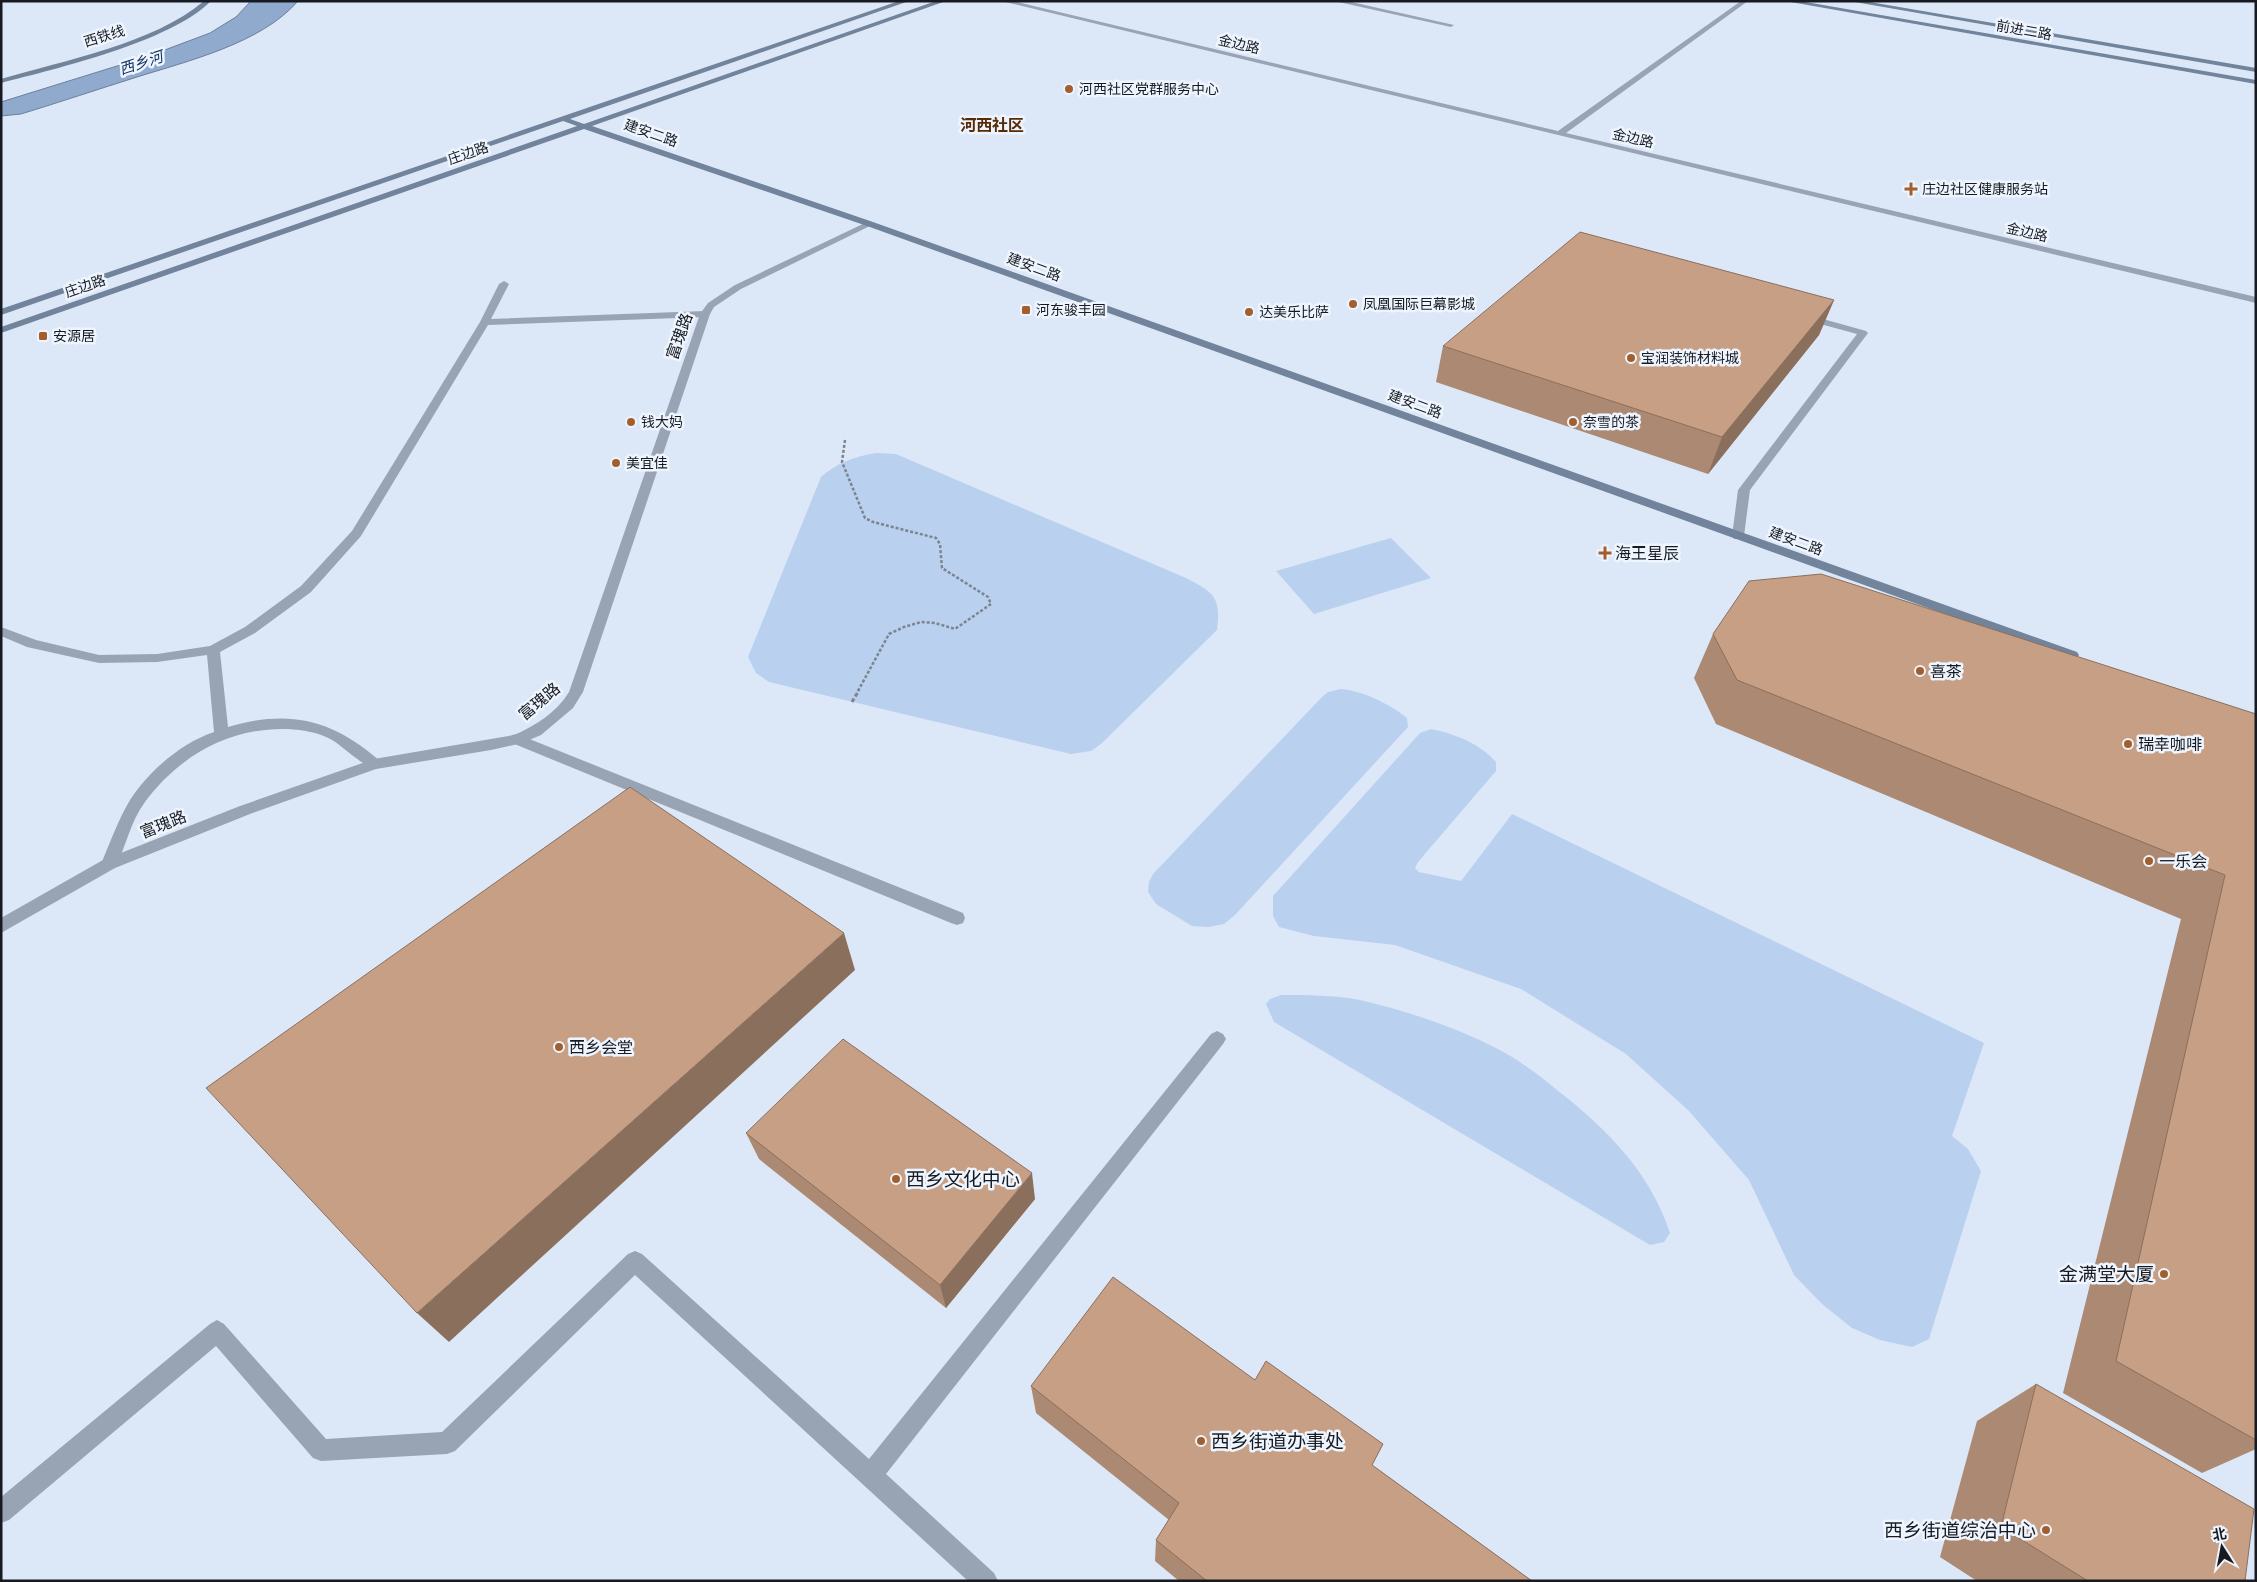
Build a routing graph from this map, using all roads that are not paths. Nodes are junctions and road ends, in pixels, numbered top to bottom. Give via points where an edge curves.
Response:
1 (208, 1) edge
2 (906, 1) edge
3 (943, 1) edge
4 (1004, 1) edge
5 (1337, 1) edge
6 (1745, 1) edge
7 (1788, 1) edge
8 (1852, 1) edge
9 (1451, 25) dead end
10 (2256, 70) edge
11 (1, 80) edge
12 (2256, 82) edge
13 (563, 119) junction
14 (585, 127) junction
15 (1559, 134) junction
16 (870, 224) junction
17 (504, 284) dead end
18 (2256, 300) edge
19 (1, 312) edge
20 (705, 314) junction
21 (1797, 315) edge
22 (486, 322) junction
23 (1, 330) edge
24 (1738, 536) junction
25 (1, 630) edge
26 (213, 650) junction
27 (2086, 660) edge
28 (221, 733) junction
29 (517, 739) junction
30 (374, 764) junction
31 (109, 864) junction
32 (957, 918) dead end
33 (1, 926) edge
34 (1218, 1039) dead end
35 (870, 1476) junction
36 (1, 1512) edge
37 (986, 1581) edge

1 - 11 main road, 西铁线 via 182,20 149,35
2 - 13 main road, 庄边路
3 - 14 main road, 庄边路
4 - 15 street, 金边路
5 - 9 street
6 - 15 street
7 - 12 main road, 前进二路
8 - 10 main road, 前进二路
13 - 14 main road, 建安二路
13 - 19 main road, 庄边路
14 - 16 main road, 建安二路
14 - 23 main road, 庄边路
15 - 18 street, 金边路
16 - 20 street, 富瑰路 via 738,287 711,305
16 - 24 main road, 建安二路
17 - 22 street
20 - 22 street
20 - 29 street, 富瑰路 via 576,692 568,705 536,730
21 - 24 street via 1864,333 1744,490
22 - 26 street via 357,533 306,590 250,630
24 - 27 main road, 建安二路
25 - 26 street via 32,644 99,660 157,658
26 - 28 street
28 - 30 street via 256,725 293,724 324,730 352,745
28 - 31 street via 163,770 138,801
29 - 30 street, 富瑰路
29 - 32 street
30 - 31 street, 富瑰路 via 245,810
31 - 33 street, 富瑰路
34 - 35 street
35 - 36 street via 635,1261 447,1442 321,1450 217,1331
35 - 37 street

